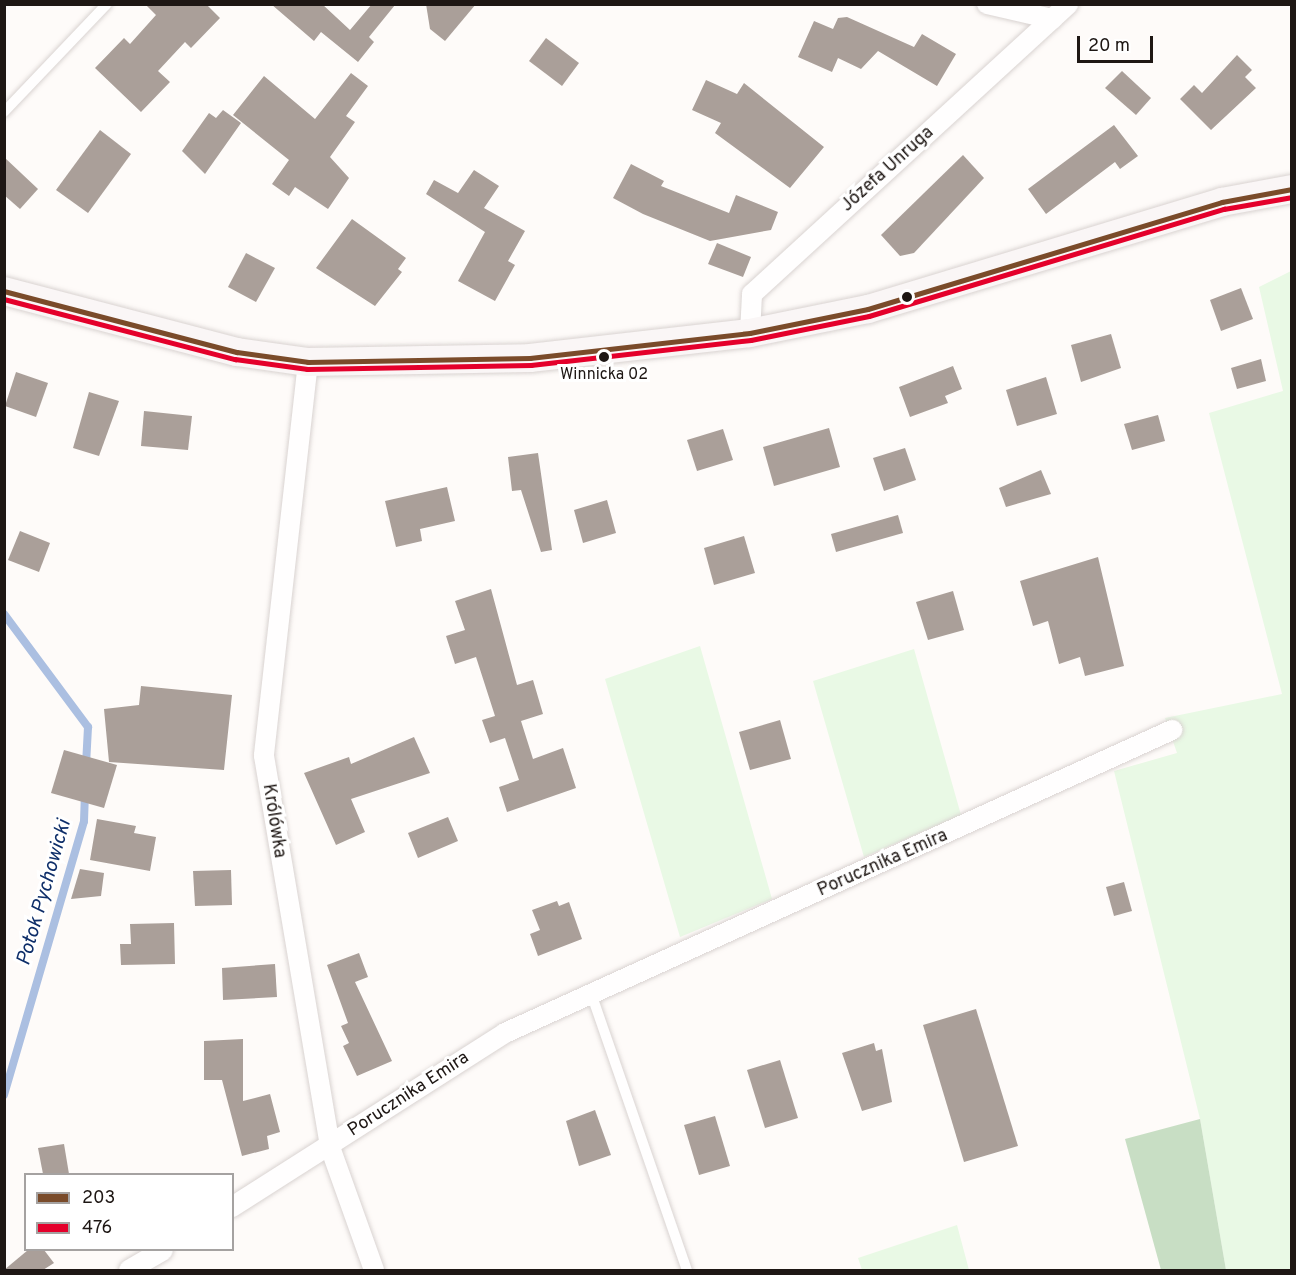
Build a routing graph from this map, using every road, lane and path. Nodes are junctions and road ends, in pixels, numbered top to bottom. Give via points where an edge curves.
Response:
1 (107, 4) edge
2 (987, 4) edge
3 (1068, 4) edge
4 (1052, 19) junction
5 (4, 112) edge
6 (1292, 189) edge
7 (4, 291) edge
8 (750, 333) junction
9 (308, 362) junction
10 (1172, 730) dead end
11 (591, 993) junction
12 (330, 1147) junction
13 (234, 1206) edge
14 (161, 1251) edge
15 (129, 1270) edge
16 (374, 1270) edge
17 (687, 1270) edge

1 - 5 lane
2 - 4 street
3 - 4 street, Józefa Unruga
4 - 8 street, Józefa Unruga via 752,294
6 - 8 street via 1162,218 941,290
7 - 9 street via 237,352
8 - 9 street via 530,358
9 - 12 street, Królówka via 264,756
10 - 11 street, Porucznika Emira
11 - 12 street, Porucznika Emira via 505,1033
11 - 17 lane
12 - 13 street, Porucznika Emira
12 - 16 street, Królówka
14 - 15 street

